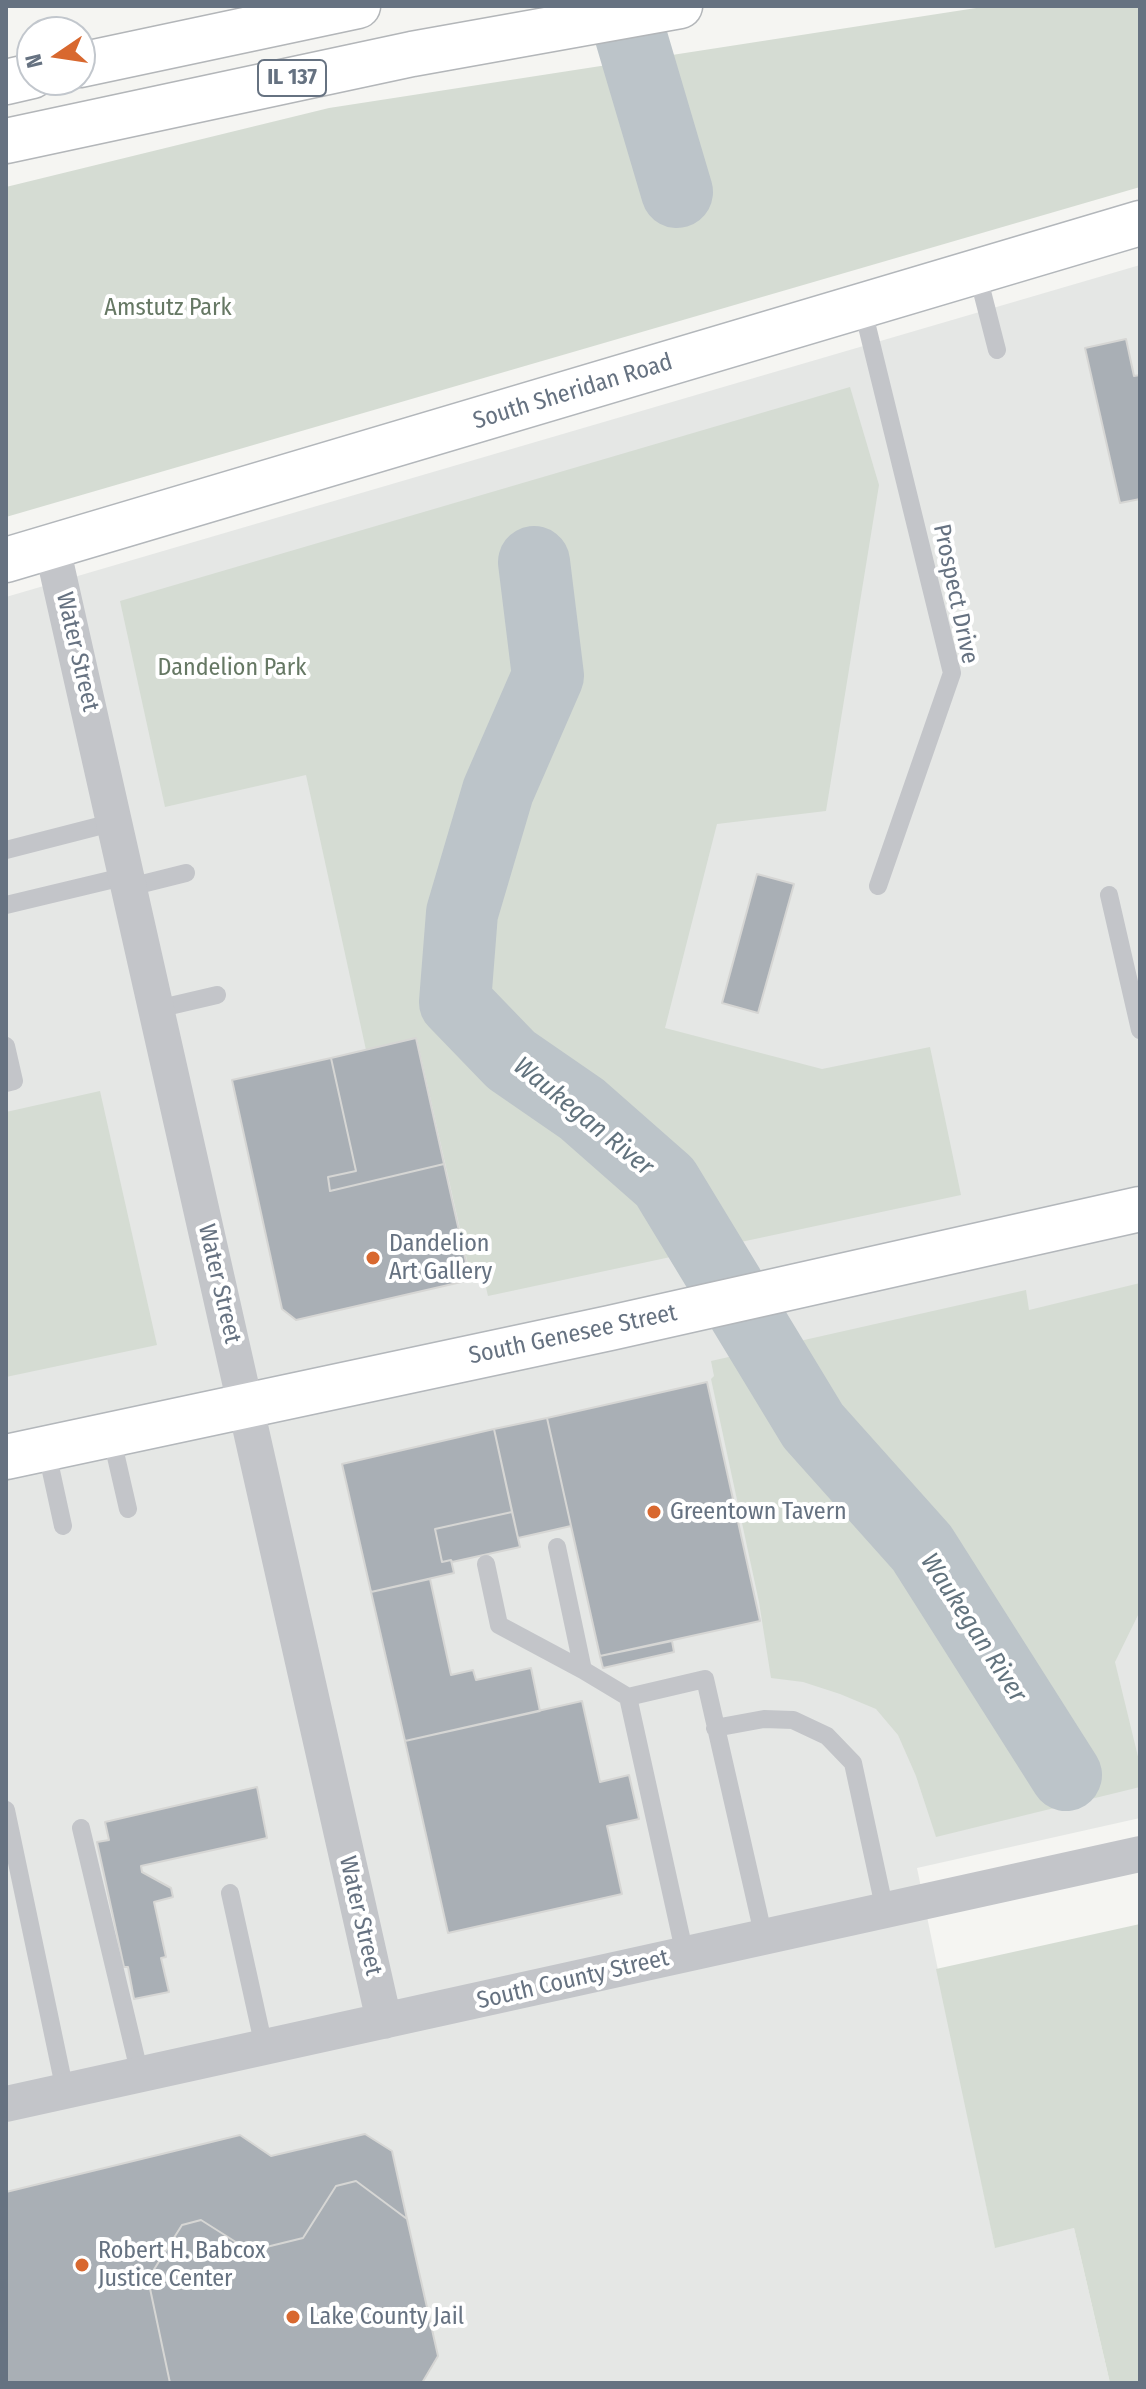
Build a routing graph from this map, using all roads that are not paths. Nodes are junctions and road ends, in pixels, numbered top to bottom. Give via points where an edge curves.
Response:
1 (358, 6) edge
2 (680, 6) edge
3 (96, 62) edge
4 (6, 141) edge
5 (1140, 223) edge
6 (977, 272) junction
7 (862, 306) junction
8 (997, 350) dead end
9 (52, 547) junction
10 (6, 560) edge
11 (115, 822) junction
12 (6, 850) edge
13 (186, 873) dead end
14 (128, 882) junction
15 (878, 886) dead end
16 (1109, 895) dead end
17 (6, 905) edge
18 (217, 995) dead end
19 (157, 1009) junction
20 (1140, 1030) edge
21 (6, 1046) edge
22 (6, 1083) edge
23 (1140, 1209) edge
24 (246, 1406) junction
25 (111, 1435) junction
26 (26, 1453) edge
27 (128, 1509) dead end
28 (63, 1526) dead end
29 (557, 1547) dead end
30 (486, 1564) dead end
31 (583, 1670) junction
32 (628, 1697) junction
33 (715, 1728) junction
34 (6, 1810) edge
35 (81, 1828) dead end
36 (1140, 1854) edge
37 (230, 1893) dead end
38 (885, 1911) junction
39 (764, 1938) junction
40 (685, 1955) junction
41 (384, 2021) junction
42 (264, 2047) junction
43 (140, 2075) junction
44 (65, 2091) junction
45 (6, 2104) edge

1 - 3 main road, IL 137
2 - 4 main road, IL 137 via 320,72
5 - 6 main road, South Sheridan Road
6 - 7 main road, South Sheridan Road
6 - 8 lane
7 - 9 main road, South Sheridan Road
7 - 15 lane, Prospect Drive via 952,673
9 - 10 main road, South Sheridan Road
9 - 11 street, Water Street
11 - 12 lane
11 - 14 street, Water Street
13 - 14 lane
14 - 17 lane
14 - 19 street, Water Street
16 - 20 lane
18 - 19 lane
19 - 24 street, Water Street
21 - 22 lane via 14,1081
23 - 24 main road, South Genesee Street
24 - 25 main road, South Genesee Street
24 - 41 street, Water Street
25 - 26 main road, South Genesee Street
25 - 27 lane
26 - 28 lane
29 - 31 lane
30 - 31 lane via 499,1625
31 - 32 lane
32 - 33 lane via 705,1679
32 - 40 lane
33 - 38 lane via 793,1720 827,1736 853,1763
33 - 39 lane
34 - 44 lane
35 - 43 lane
36 - 38 street, South County Street
37 - 42 lane
38 - 39 street, South County Street
39 - 40 street, South County Street
40 - 41 street, South County Street
41 - 42 street, South County Street
42 - 43 street, South County Street
43 - 44 street, South County Street
44 - 45 street, South County Street

